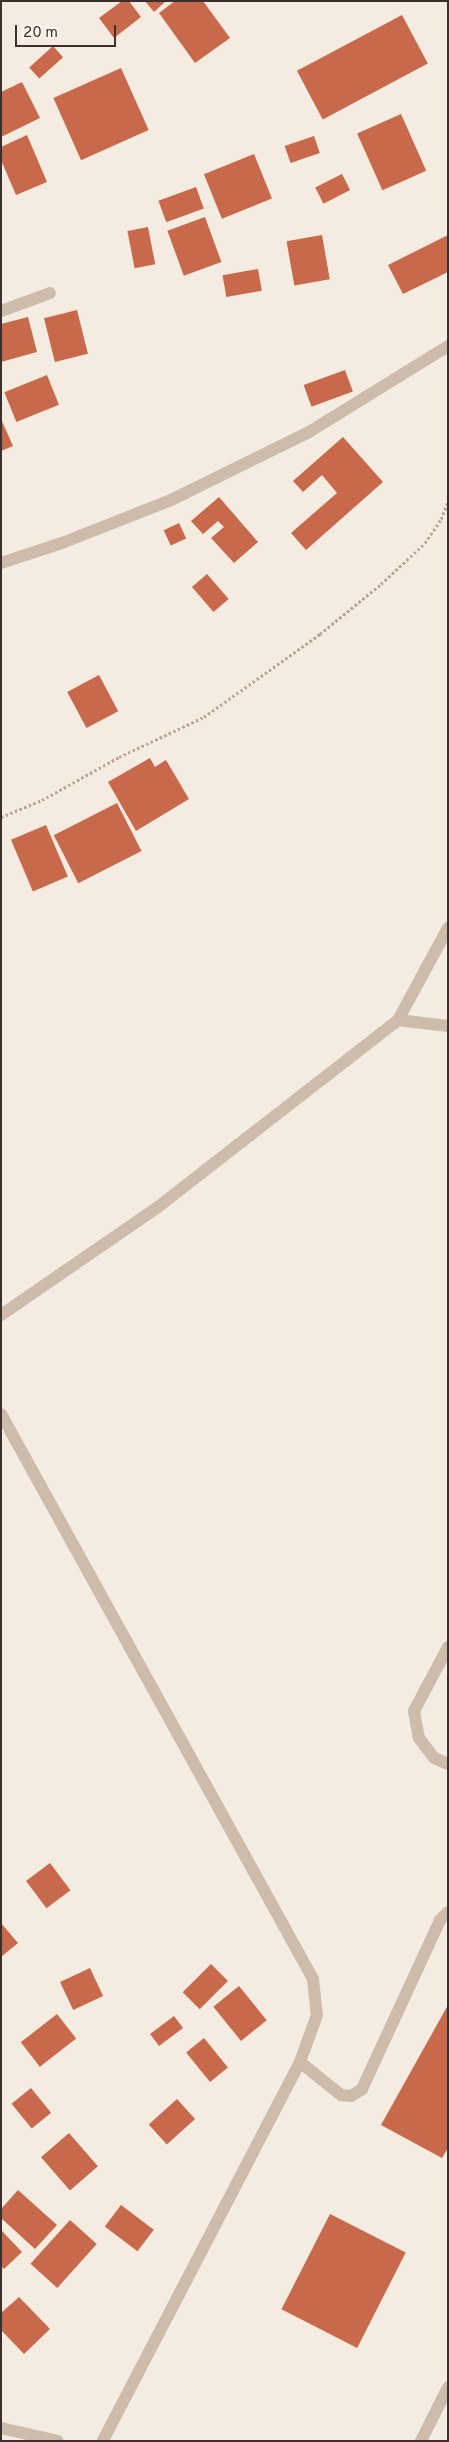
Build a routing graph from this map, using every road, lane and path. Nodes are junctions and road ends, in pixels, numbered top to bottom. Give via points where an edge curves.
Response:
1 (50, 293) dead end
2 (1, 311) edge
3 (448, 346) edge
4 (448, 502) edge
5 (1, 563) edge
6 (1, 817) edge
7 (448, 928) edge
8 (398, 1020) junction
9 (448, 1026) edge
10 (1, 1315) edge
11 (1, 1414) edge
12 (448, 1647) edge
13 (448, 1764) edge
14 (448, 1912) edge
15 (300, 2062) junction
16 (448, 2387) edge
17 (1, 2428) edge
18 (58, 2441) edge
19 (103, 2441) edge
20 (421, 2441) edge

1 - 2 street
3 - 5 street via 284,445 171,500
4 - 6 path via 425,543 381,584 320,634 204,717 119,757 42,800
7 - 8 street
8 - 9 street
8 - 10 street via 158,1207
11 - 15 street via 313,1979 317,2015
12 - 13 street via 414,1711 420,1738 434,1758
14 - 15 street via 440,1920 362,2090 351,2096 341,2095
15 - 19 street
16 - 20 street
17 - 18 street

